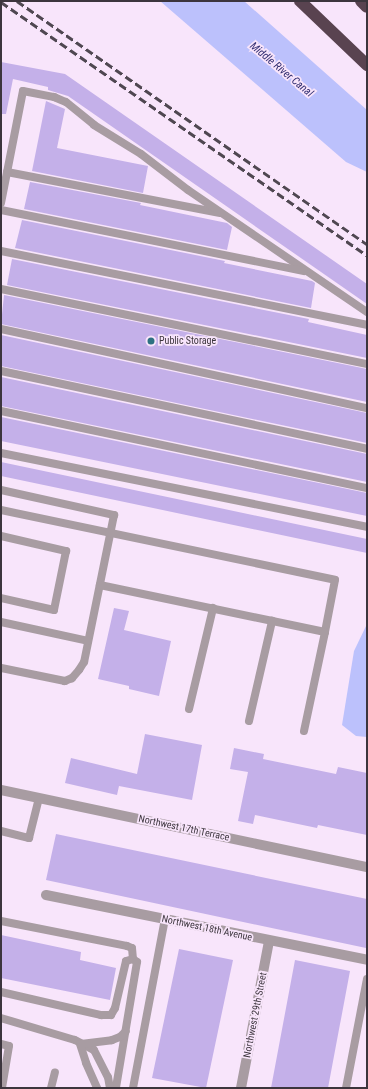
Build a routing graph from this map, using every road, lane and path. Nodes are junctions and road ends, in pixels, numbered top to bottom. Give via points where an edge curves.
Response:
1 (300, 1) edge
2 (361, 1) edge
3 (367, 7) edge
4 (367, 65) edge
5 (7, 172) junction
6 (1, 203) edge
7 (1, 210) edge
8 (225, 214) junction
9 (1, 251) edge
10 (309, 272) junction
11 (1, 289) edge
12 (367, 312) edge
13 (367, 325) edge
14 (1, 329) edge
15 (367, 364) edge
16 (1, 371) edge
17 (367, 408) edge
18 (1, 411) edge
19 (367, 449) edge
20 (1, 453) edge
21 (367, 488) edge
22 (1, 490) edge
23 (1, 510) edge
24 (367, 527) edge
25 (111, 533) junction
26 (1, 536) edge
27 (100, 585) junction
28 (1, 598) edge
29 (213, 608) junction
30 (272, 621) junction
31 (1, 622) edge
32 (325, 632) junction
33 (88, 641) junction
34 (1, 668) edge
35 (190, 709) dead end
36 (249, 721) dead end
37 (304, 731) dead end
38 (1, 790) edge
39 (39, 798) junction
40 (1, 831) edge
41 (367, 867) edge
42 (46, 895) dead end
43 (165, 919) junction
44 (1, 921) edge
45 (269, 941) junction
46 (133, 959) junction
47 (367, 960) edge
48 (367, 979) edge
49 (1, 992) edge
50 (1, 1018) edge
51 (126, 1031) junction
52 (1, 1044) edge
53 (80, 1044) junction
54 (55, 1072) dead end
55 (2, 1088) edge
56 (51, 1088) edge
57 (97, 1088) edge
58 (110, 1088) edge
59 (116, 1088) edge
60 (133, 1088) edge
61 (241, 1088) edge
62 (346, 1088) edge

1 - 4 highway
2 - 3 highway
5 - 6 lane
5 - 8 lane
5 - 8 lane via 23,90 66,102 94,125 141,154
7 - 10 lane
8 - 10 lane
9 - 13 lane
10 - 12 lane
11 - 15 lane
14 - 17 lane
16 - 19 lane
18 - 21 lane
20 - 24 lane
22 - 25 lane via 114,515
23 - 25 lane
25 - 27 lane
25 - 32 lane via 335,580
26 - 28 lane via 66,551 54,610
27 - 29 lane
27 - 33 lane
29 - 30 lane
29 - 35 lane
30 - 32 lane
30 - 36 lane
31 - 33 lane
32 - 37 lane
33 - 34 lane via 81,666 72,678 65,680
38 - 39 street, Northwest 17th Terrace
39 - 40 lane via 29,838
39 - 41 street, Northwest 17th Terrace
42 - 43 street, Northwest 18th Avenue
43 - 45 street, Northwest 18th Avenue
43 - 60 lane
44 - 46 lane via 126,946 134,951
45 - 47 street, Northwest 18th Avenue
45 - 61 street, Northwest 29th Street
46 - 49 lane via 126,961 111,1015 101,1015
46 - 51 lane via 137,962
48 - 62 lane
50 - 53 lane via 75,1040
51 - 53 lane via 112,1040
51 - 59 lane
52 - 55 lane via 9,1046
53 - 57 lane
53 - 58 lane via 94,1050 108,1077
54 - 56 lane

